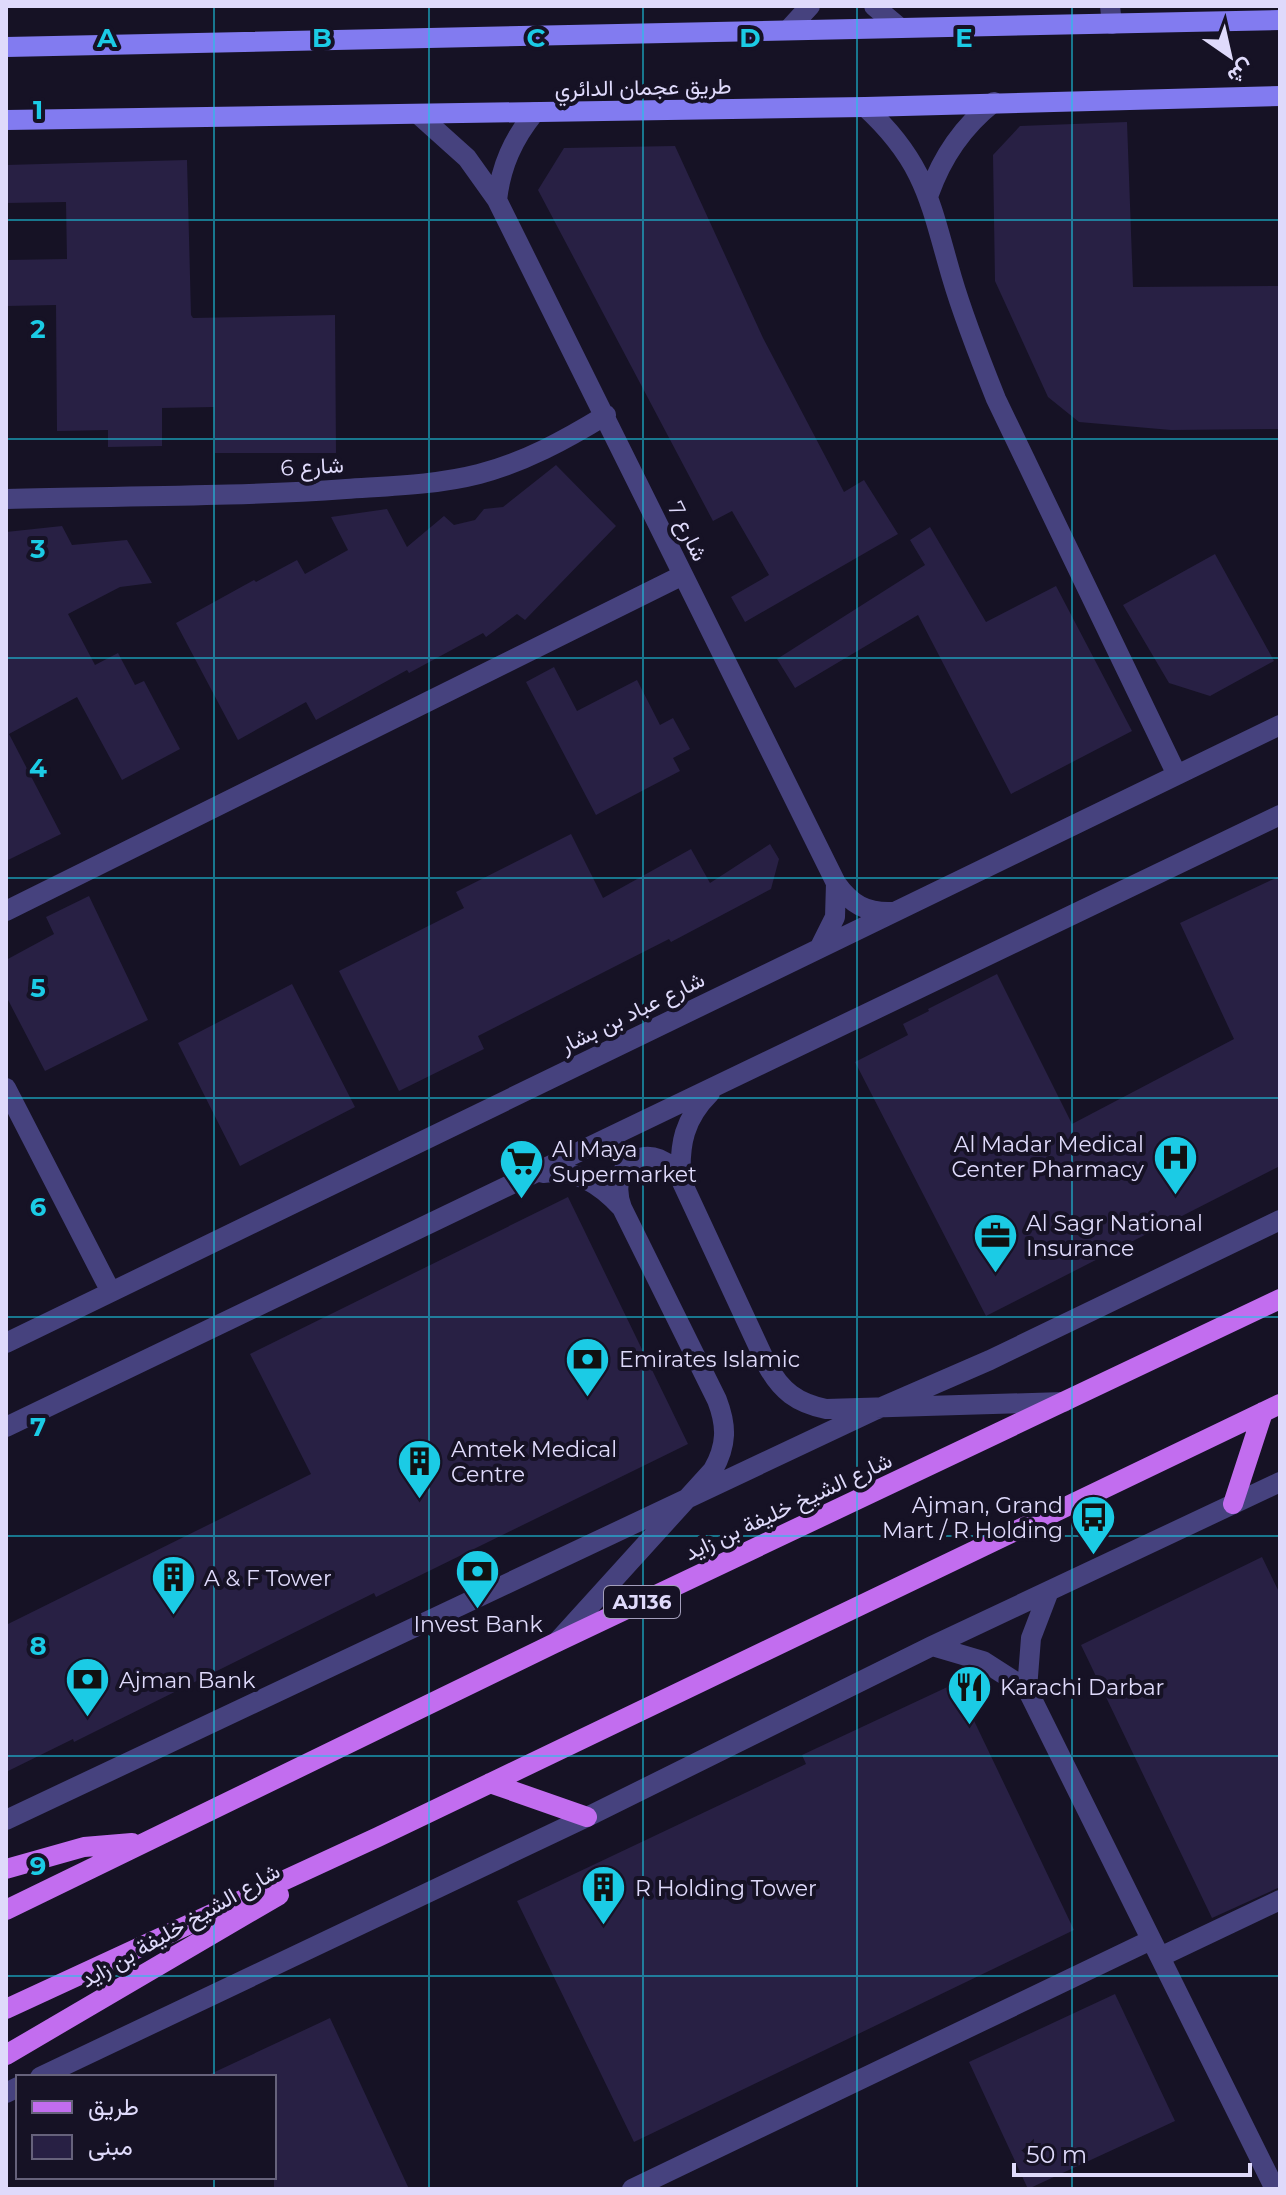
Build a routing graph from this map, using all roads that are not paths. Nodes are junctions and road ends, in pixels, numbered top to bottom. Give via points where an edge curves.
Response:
1 (810, 6) edge
2 (874, 6) edge
3 (1111, 15) edge
4 (1280, 20) edge
5 (900, 28) junction
6 (788, 30) junction
7 (6, 47) edge
8 (1280, 96) edge
9 (994, 102) junction
10 (865, 107) junction
11 (535, 112) junction
12 (418, 114) junction
13 (6, 120) edge
14 (929, 194) junction
15 (497, 200) junction
16 (606, 415) junction
17 (6, 499) edge
18 (683, 575) junction
19 (1280, 725) edge
20 (1177, 775) junction
21 (1280, 815) edge
22 (836, 883) junction
23 (6, 911) edge
24 (896, 911) junction
25 (820, 947) junction
26 (716, 1086) junction
27 (6, 1088) edge
28 (535, 1174) junction
29 (681, 1180) junction
30 (622, 1208) junction
31 (1280, 1220) edge
32 (111, 1292) junction
33 (1280, 1299) edge
34 (6, 1343) edge
35 (1064, 1402) junction
36 (1272, 1408) edge
37 (875, 1410) junction
38 (6, 1427) edge
39 (1280, 1482) edge
40 (686, 1500) junction
41 (1233, 1504) junction
42 (1049, 1591) junction
43 (555, 1643) junction
44 (932, 1646) junction
45 (1027, 1689) junction
46 (490, 1783) junction
47 (587, 1817) junction
48 (6, 1820) edge
49 (378, 1837) junction
50 (144, 1842) junction
51 (6, 1869) edge
52 (1280, 1900) edge
53 (6, 1910) edge
54 (1156, 1948) junction
55 (6, 2009) edge
56 (6, 2055) edge
57 (44, 2075) edge
58 (632, 2189) edge
59 (1275, 2189) edge

1 - 6 street
2 - 5 street
3 - 4 main road
3 - 5 main road
5 - 6 main road
6 - 7 main road
8 - 9 main road, طريق عجمان الدائري
9 - 10 main road, طريق عجمان الدائري
9 - 14 street via 948,151
10 - 11 main road, طريق عجمان الدائري
10 - 14 street via 903,146
11 - 12 main road, طريق عجمان الدائري
11 - 15 street via 506,158
12 - 13 main road, طريق عجمان الدائري
12 - 15 street, شارع 7 via 467,158
14 - 20 street via 972,339 996,399
15 - 16 street, شارع 7
16 - 17 street, شارع 6 via 523,460 432,482 309,491
16 - 18 street, شارع 7
18 - 22 street, شارع 7
18 - 23 street
19 - 20 street, شارع عباد بن بشار
20 - 24 street, شارع عباد بن بشار
21 - 26 street
22 - 24 street, شارع 7 via 861,908
22 - 25 street via 835,917
24 - 25 street, شارع عباد بن بشار
25 - 32 street, شارع عباد بن بشار
26 - 28 street
26 - 29 street via 686,1128
27 - 32 street
28 - 30 street via 560,1171 584,1177
28 - 38 street
29 - 30 street via 674,1166 660,1157 643,1156 619,1176 616,1192
29 - 37 street via 776,1382 807,1405
30 - 40 street via 724,1417 722,1454
31 - 37 street
32 - 34 street, شارع عباد بن بشار
33 - 35 main road, شارع الشيخ خليفة بن زايد / AJ136
35 - 37 street
35 - 43 main road, شارع الشيخ خليفة بن زايد / AJ136
36 - 41 main road
36 - 46 main road, شارع الشيخ خليفة بن زايد
37 - 40 street
39 - 41 street
40 - 43 street
40 - 48 street
41 - 42 street
42 - 44 street
42 - 45 street via 1031,1638
43 - 50 main road, شارع الشيخ خليفة بن زايد / AJ136
44 - 45 street via 983,1661
44 - 47 street
45 - 54 street
46 - 47 main road
46 - 49 main road, شارع الشيخ خليفة بن زايد
47 - 57 street
49 - 55 main road, شارع الشيخ خليفة بن زايد
49 - 56 main road, شارع الشيخ خليفة بن زايد
50 - 51 main road, شارع الشيخ خليفة بن زايد via 84,1847
50 - 53 main road, شارع الشيخ خليفة بن زايد / AJ136
52 - 54 street
54 - 58 street
54 - 59 street

